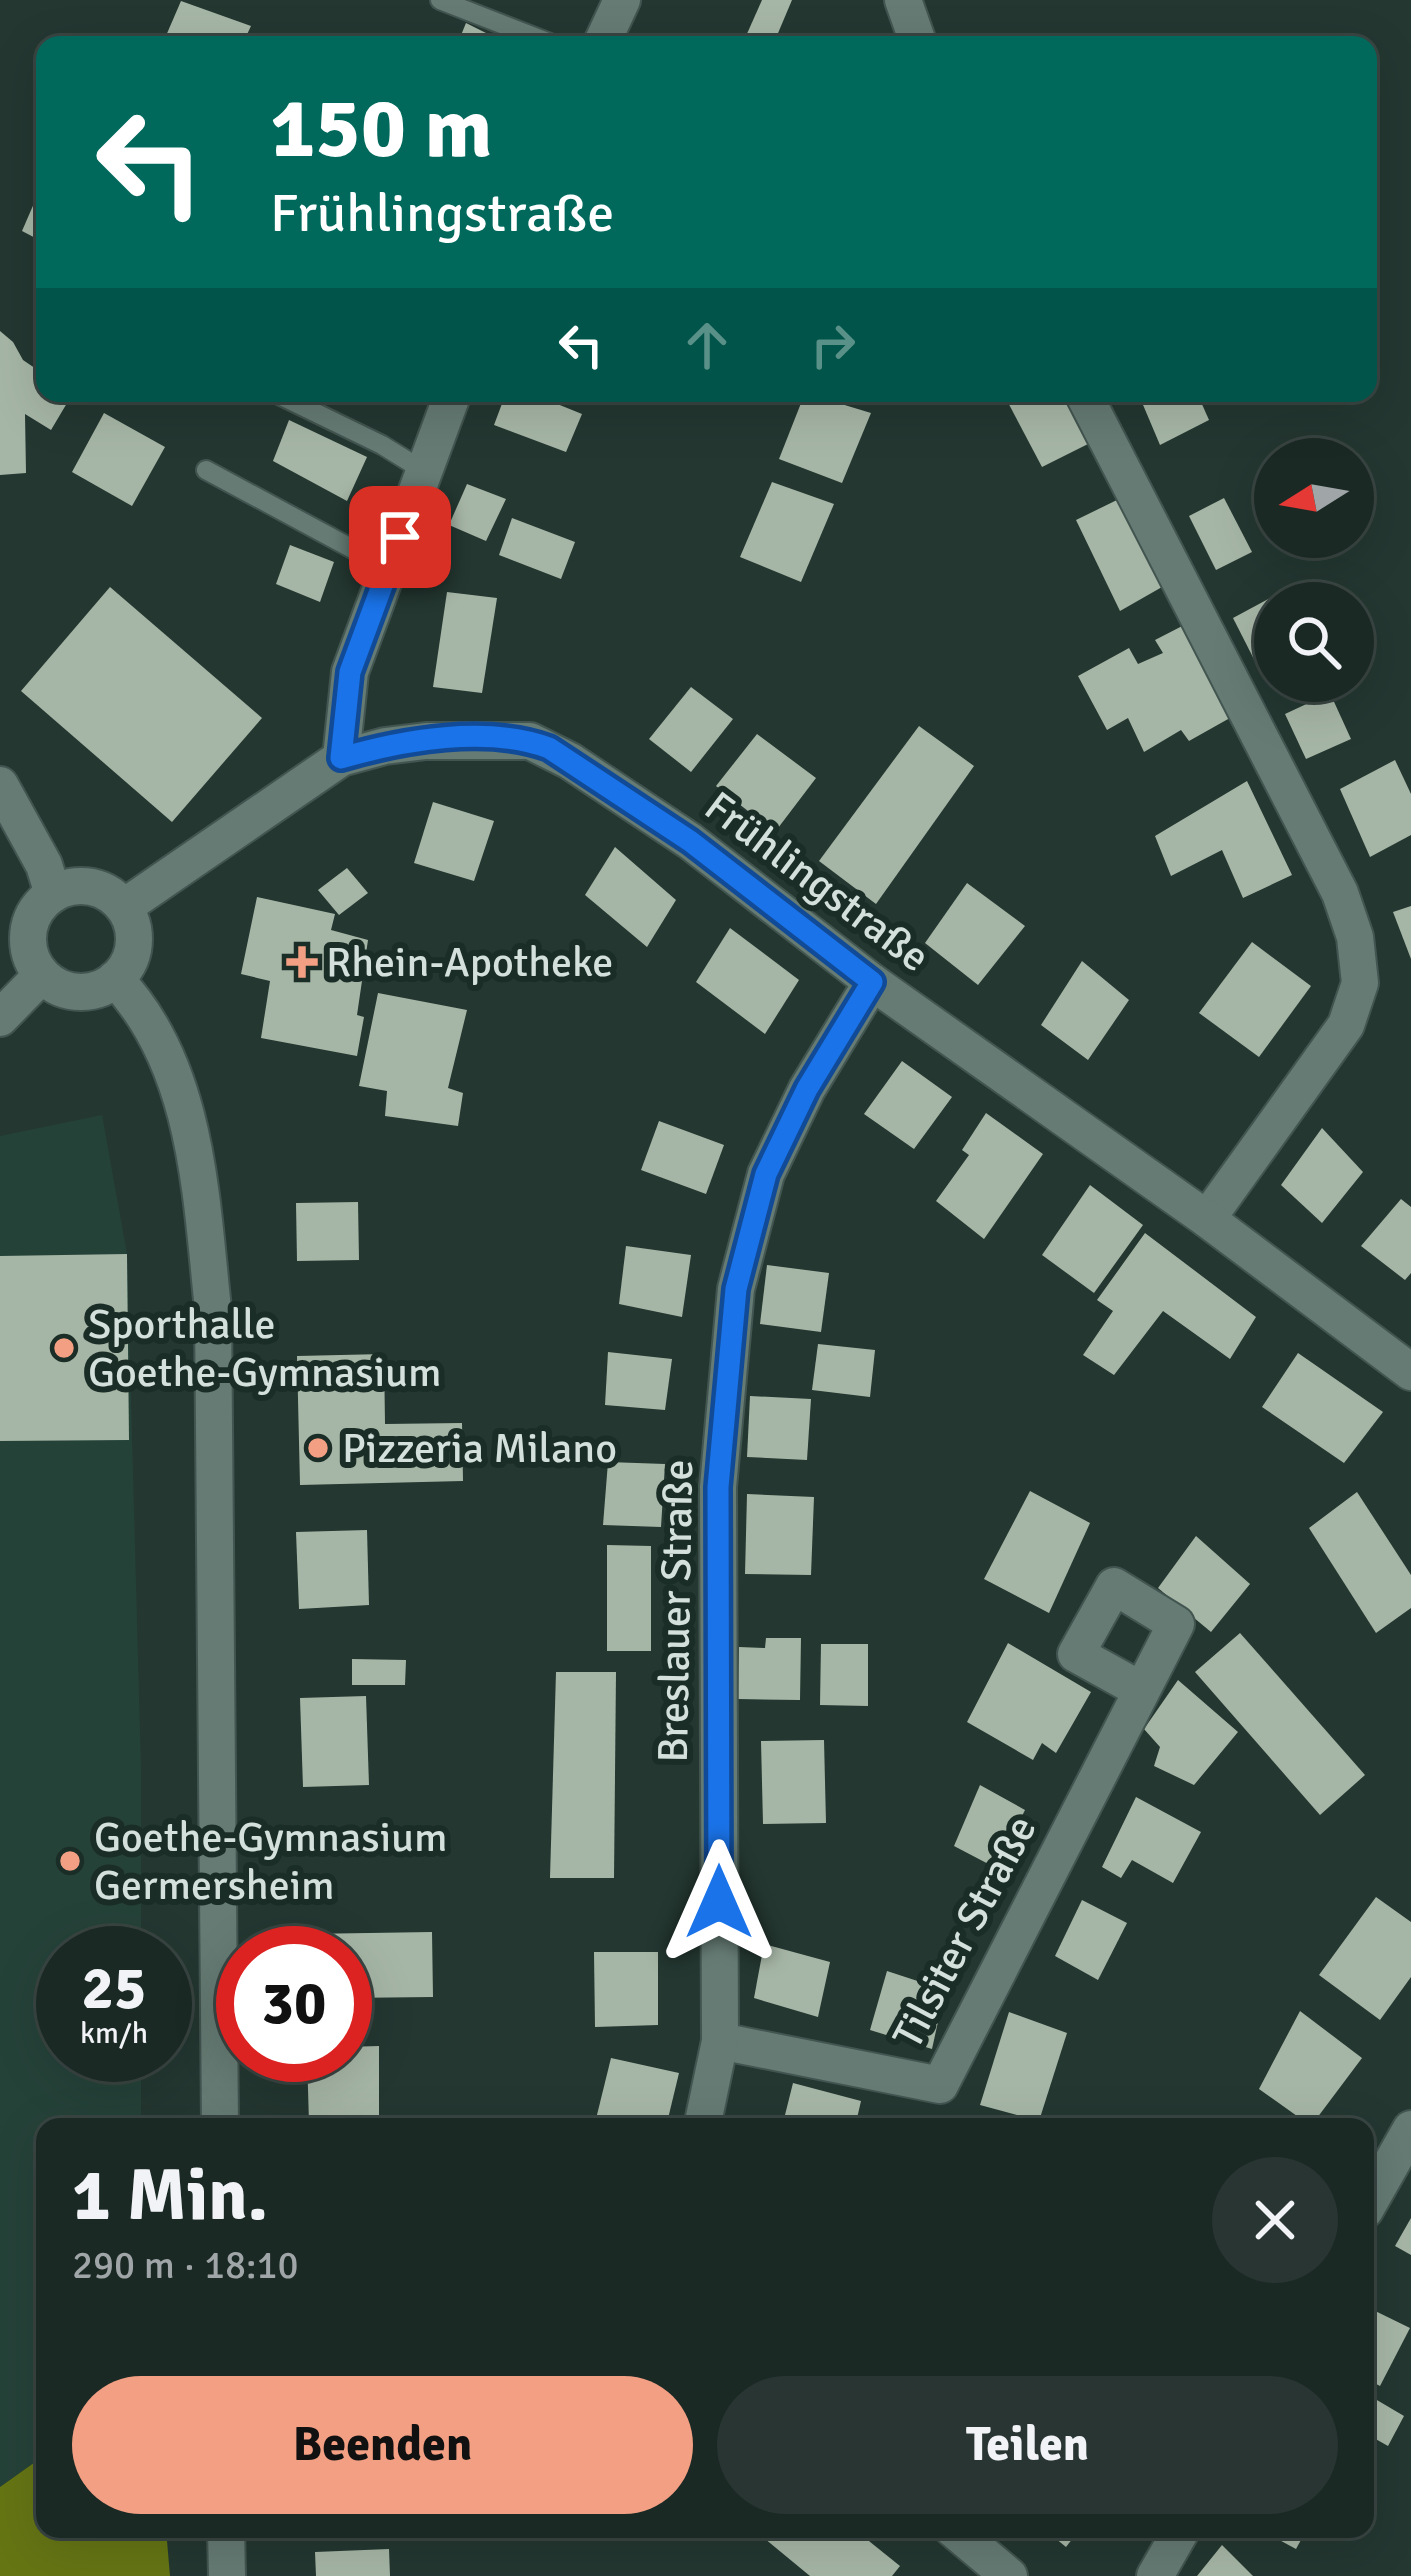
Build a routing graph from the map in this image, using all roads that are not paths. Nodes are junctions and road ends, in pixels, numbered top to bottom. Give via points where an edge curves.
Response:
1 (440, 0) edge
2 (622, 0) edge
3 (903, 0) edge
4 (533, 36) edge
5 (605, 36) edge
6 (917, 36) edge
7 (294, 402) edge
8 (451, 402) edge
9 (1088, 402) edge
10 (206, 470) dead end
11 (424, 471) junction
12 (388, 568) junction
13 (341, 758) junction
14 (0, 785) edge
15 (53, 894) junction
16 (124, 908) junction
17 (43, 975) junction
18 (116, 979) junction
19 (872, 982) junction
20 (0, 1018) edge
21 (1208, 1219) junction
22 (1411, 1372) edge
23 (1141, 1690) dead end
24 (720, 2041) junction
25 (220, 2118) edge
26 (704, 2118) edge
27 (1411, 2129) edge
28 (1374, 2194) edge
29 (226, 2538) edge
30 (964, 2538) edge
31 (1177, 2538) edge
32 (227, 2576) edge
33 (1009, 2576) edge
34 (1155, 2576) edge

1 - 4 lane
2 - 5 street
3 - 6 street
7 - 11 lane
8 - 11 street
9 - 21 street via 1340,893 1355,937 1360,982 1346,1025
10 - 12 lane
11 - 12 street
12 - 13 street via 350,672
13 - 16 street, Frühlingstraße
13 - 19 street, Frühlingstraße via 479,738 549,748 690,841
14 - 15 street
15 - 16 street via 99,888
15 - 17 street via 29,932
16 - 18 street via 134,937
17 - 18 street via 86,992
17 - 20 street
18 - 25 street via 161,1044 181,1097 213,1309
19 - 21 street, Frühlingstraße
19 - 24 street, Breslauer Straße via 766,1174 736,1289 718,1487
21 - 22 street, Frühlingstraße
23 - 24 street, Tilsiter Straße via 940,2085
24 - 26 street, Breslauer Straße
27 - 28 street
29 - 32 street
30 - 33 street
31 - 34 street

